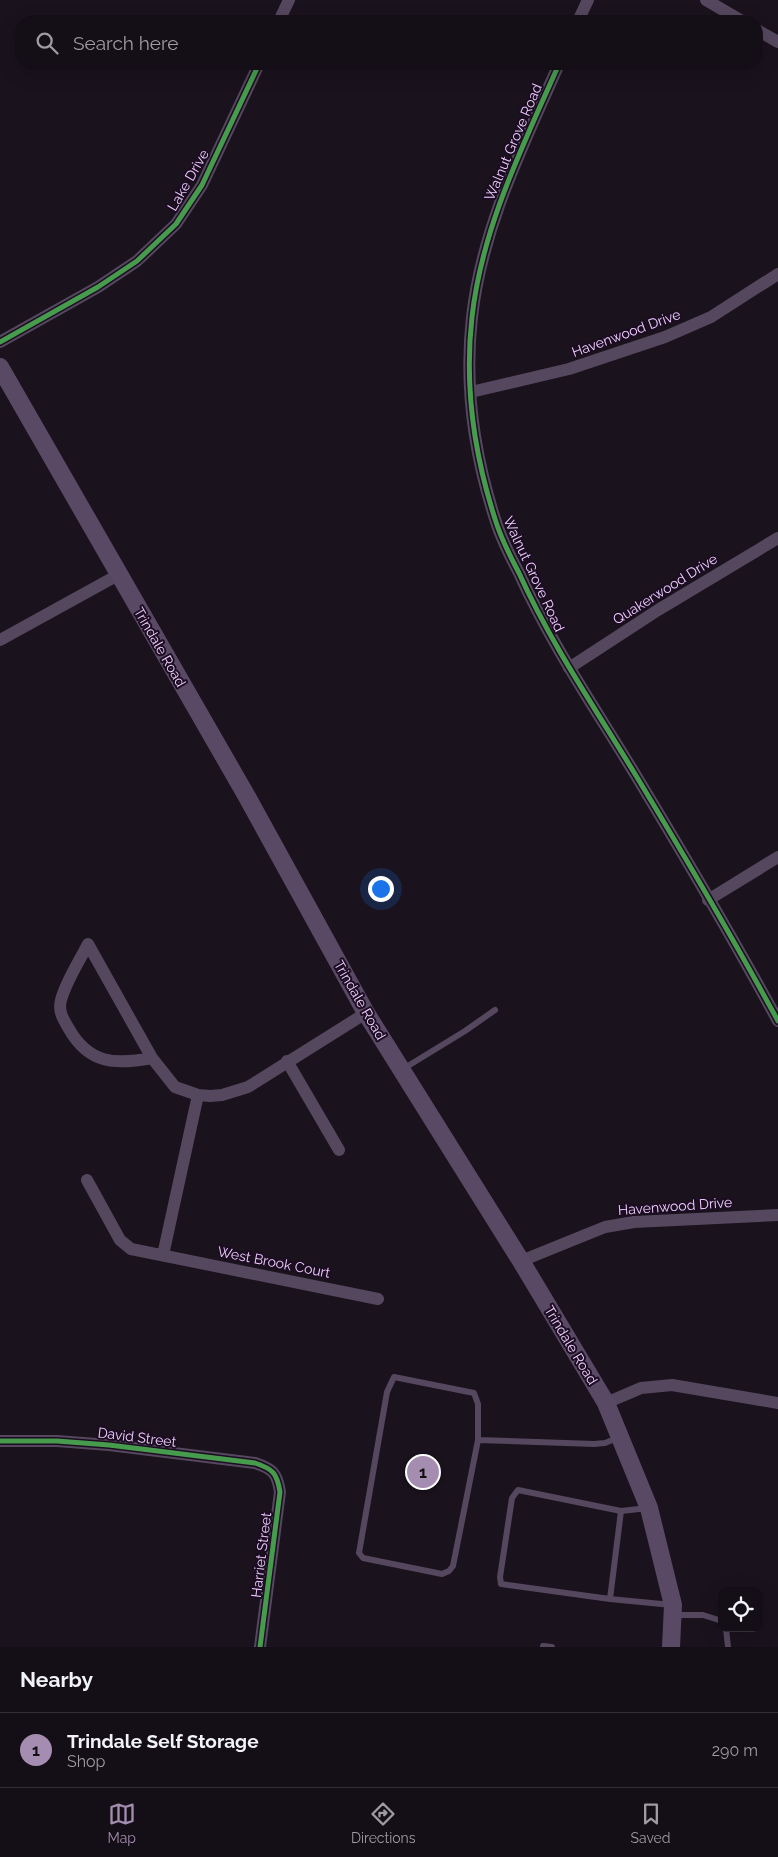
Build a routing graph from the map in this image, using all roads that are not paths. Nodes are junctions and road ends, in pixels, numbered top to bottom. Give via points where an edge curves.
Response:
1 (289, 0) edge
2 (588, 0) edge
3 (706, 0) edge
4 (282, 15) edge
5 (581, 15) edge
6 (732, 15) edge
7 (763, 33) edge
8 (778, 42) edge
9 (256, 70) edge
10 (556, 70) edge
11 (778, 274) edge
12 (0, 342) edge
13 (0, 367) edge
14 (471, 392) junction
15 (778, 538) edge
16 (118, 574) junction
17 (0, 640) edge
18 (569, 668) junction
19 (778, 857) edge
20 (708, 900) junction
21 (495, 1010) dead end
22 (366, 1013) junction
23 (778, 1020) edge
24 (152, 1058) junction
25 (287, 1062) junction
26 (402, 1070) junction
27 (198, 1095) junction
28 (339, 1150) dead end
29 (87, 1180) dead end
30 (778, 1215) edge
31 (163, 1255) junction
32 (521, 1261) junction
33 (378, 1299) dead end
34 (778, 1402) edge
35 (606, 1403) junction
36 (621, 1436) junction
37 (478, 1440) junction
38 (0, 1441) edge
39 (270, 1468) joint
40 (650, 1508) junction
41 (620, 1511) junction
42 (610, 1599) junction
43 (672, 1610) junction
44 (718, 1620) edge
45 (726, 1632) edge
46 (543, 1646) dead end
47 (260, 1647) edge
48 (552, 1647) edge
49 (671, 1647) edge
50 (728, 1647) edge

1 - 4 street
2 - 5 street
3 - 6 street
7 - 8 street
9 - 12 street, Lake Drive via 202,185 176,224 137,262
10 - 14 street, Walnut Grove Road via 498,206 480,267 472,319
11 - 14 street, Havenwood Drive via 711,317 665,337 569,369
13 - 16 main road, Trindale Road
14 - 18 street, Walnut Grove Road via 479,462 497,525 530,599
15 - 18 street, Quakerwood Drive
16 - 17 street
16 - 22 main road, Trindale Road via 246,795
18 - 20 street, Walnut Grove Road
19 - 20 street
20 - 23 street, Walnut Grove Road
21 - 26 lane
22 - 25 street
22 - 26 main road, Trindale Road
24 - 24 street via 129,1018 88,944 61,1001 60,1013 70,1031 81,1048 94,1057 129,1062
24 - 27 street via 175,1087
25 - 27 street via 248,1087 222,1095
25 - 28 street
26 - 32 main road, Trindale Road
27 - 31 street
29 - 31 street, West Brook Court via 120,1240 131,1249
30 - 32 street, Havenwood Drive via 634,1222 605,1227
31 - 33 street, West Brook Court
32 - 35 main road, Trindale Road
34 - 35 street via 672,1385 641,1388
35 - 36 main road, Trindale Road
36 - 37 lane via 594,1444
36 - 40 main road, Trindale Road
37 - 37 lane via 478,1404 474,1393 394,1377 387,1392 359,1553 363,1558 442,1574 449,1571 453,1566
38 - 39 street, David Street via 109,1445 255,1463
39 - 47 street, Harriet Street via 278,1480 280,1492
40 - 41 lane
40 - 43 main road, Trindale Road
41 - 42 lane
41 - 42 lane via 518,1490 512,1498 500,1577 501,1584
42 - 43 lane
43 - 44 lane
43 - 49 main road, Trindale Road
45 - 50 lane
46 - 48 lane

